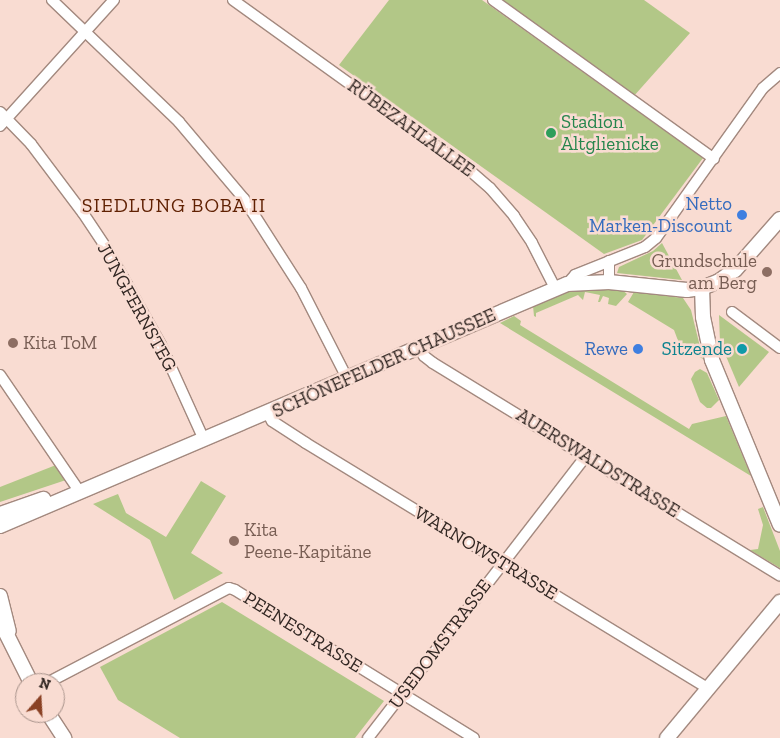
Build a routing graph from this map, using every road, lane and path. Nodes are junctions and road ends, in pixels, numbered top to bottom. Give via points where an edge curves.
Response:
1 (52, 0) edge
2 (114, 0) edge
3 (233, 0) edge
4 (493, 0) edge
5 (85, 32) junction
6 (780, 73) edge
7 (2, 119) edge
8 (714, 159) junction
9 (780, 219) edge
10 (609, 260) junction
11 (609, 282) junction
12 (561, 286) junction
13 (702, 288) junction
14 (732, 312) dead end
15 (419, 347) junction
16 (780, 348) edge
17 (0, 375) edge
18 (347, 378) junction
19 (268, 414) junction
20 (204, 440) junction
21 (586, 456) junction
22 (77, 492) junction
23 (0, 514) edge
24 (780, 525) edge
25 (0, 526) edge
26 (502, 563) junction
27 (780, 576) edge
28 (0, 596) edge
29 (780, 602) edge
30 (0, 622) edge
31 (13, 646) junction
32 (26, 673) edge
33 (65, 674) edge
34 (708, 688) junction
35 (402, 694) junction
36 (54, 723) edge
37 (64, 738) edge
38 (368, 738) edge
39 (474, 738) edge
40 (667, 738) edge

1 - 5 street
2 - 5 street
3 - 12 street, RÜBEZAHLALLEE via 490,188 514,216
4 - 8 street
5 - 7 street
5 - 18 street via 179,122 244,199 301,288
6 - 8 street via 763,88
7 - 20 street, JUNGFERNSTEG via 28,140 107,249 161,345
8 - 10 street via 656,238 644,247
9 - 13 main road via 735,270
10 - 11 street
10 - 12 street via 575,275
11 - 12 main road, SCHÖNEFELDER CHAUSSEE
11 - 13 main road, SCHÖNEFELDER CHAUSSEE via 687,290
12 - 15 main road, SCHÖNEFELDER CHAUSSEE
13 - 24 main road via 702,317 712,360
14 - 16 street
15 - 18 main road, SCHÖNEFELDER CHAUSSEE
15 - 21 street, AUERSWALDSTRASSE via 433,363
17 - 22 street
18 - 19 main road, SCHÖNEFELDER CHAUSSEE
19 - 20 main road, SCHÖNEFELDER CHAUSSEE
19 - 26 street, WARNOWSTRASSE via 272,421
20 - 22 main road, SCHÖNEFELDER CHAUSSEE
21 - 26 street, USEDOMSTRASSE
21 - 27 street, AUERSWALDSTRASSE
22 - 23 main road, SCHÖNEFELDER CHAUSSEE via 38,500
22 - 25 main road, SCHÖNEFELDER CHAUSSEE
26 - 34 street, WARNOWSTRASSE
26 - 35 street, USEDOMSTRASSE
28 - 31 main road
29 - 34 main road
30 - 31 main road
31 - 32 main road
33 - 35 street, PEENESTRASSE via 229,588
34 - 40 main road
35 - 38 street, USEDOMSTRASSE
35 - 39 street, PEENESTRASSE
36 - 37 main road

